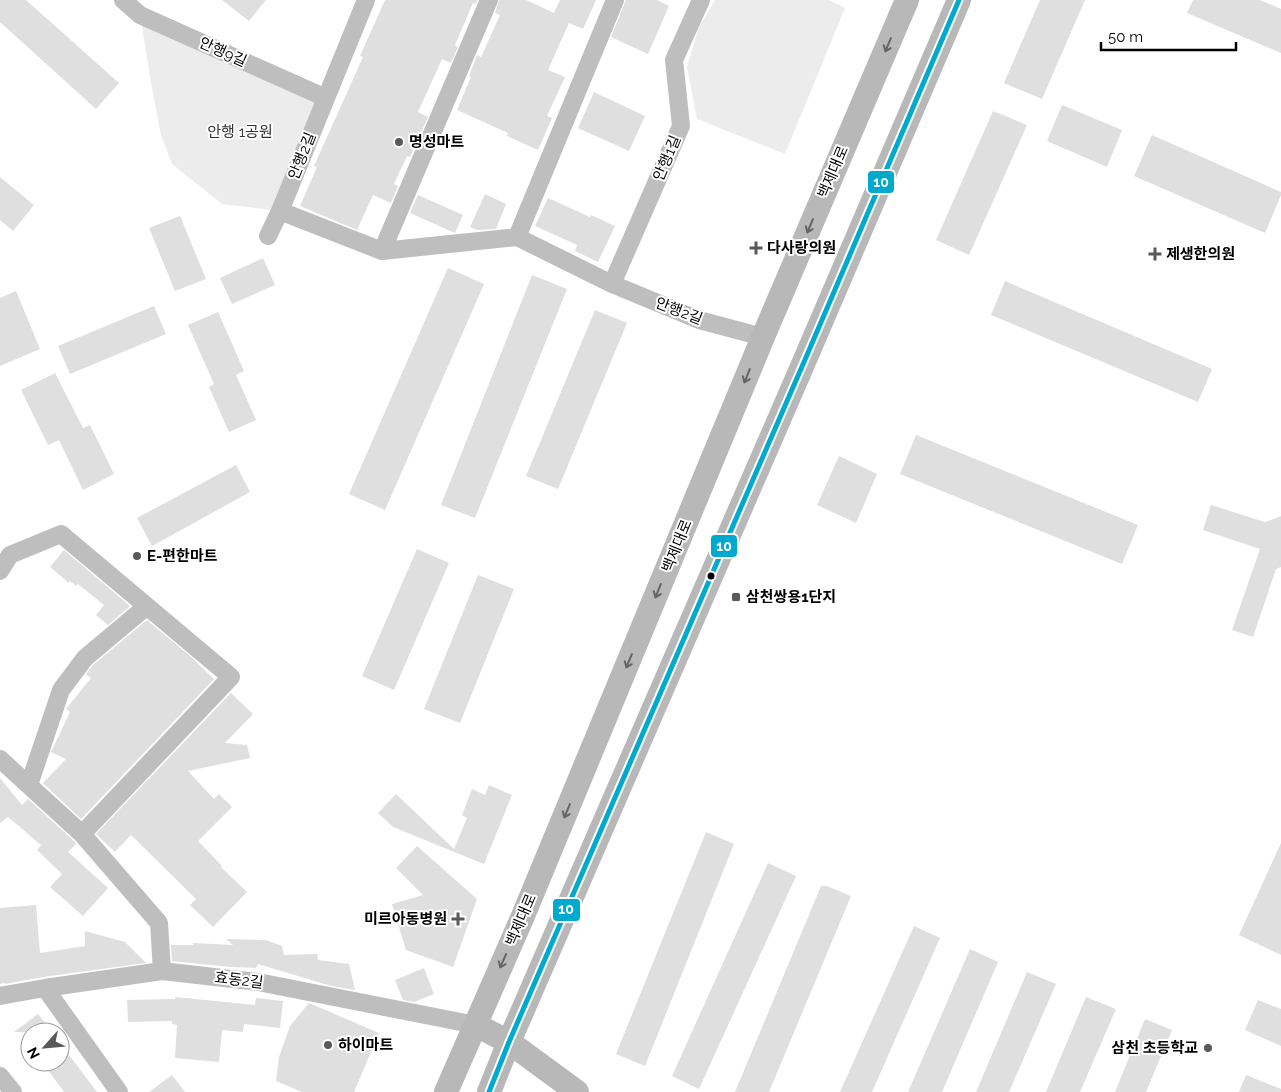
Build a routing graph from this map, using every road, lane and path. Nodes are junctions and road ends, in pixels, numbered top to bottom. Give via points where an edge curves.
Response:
1 (123, 0) edge
2 (366, 0) edge
3 (488, 0) edge
4 (615, 0) edge
5 (701, 0) edge
6 (907, 0) edge
7 (959, 0) edge
8 (326, 98) junction
9 (280, 211) junction
10 (268, 236) dead end
11 (517, 237) junction
12 (382, 252) junction
13 (612, 284) junction
14 (763, 337) junction
15 (0, 571) edge
16 (148, 606) junction
17 (0, 759) edge
18 (30, 786) junction
19 (82, 834) junction
20 (162, 971) junction
21 (45, 988) junction
22 (0, 996) edge
23 (476, 1025) junction
24 (509, 1042) junction
25 (0, 1076) edge
26 (13, 1092) edge
27 (119, 1092) edge
28 (446, 1092) edge
29 (490, 1092) edge
30 (575, 1092) edge

1 - 8 street, 안행9길 via 140,15
2 - 8 street, 안행2길
3 - 12 street
4 - 11 street
5 - 13 street, 안행1길 via 674,60 681,126
6 -> 14 street, 백제대로
7 - 24 street
8 - 9 street, 안행2길
9 - 10 street, 안행2길
9 - 12 street
11 - 12 street
11 - 13 street, 안행2길
13 - 14 street, 안행2길 via 699,320
14 -> 23 street, 백제대로
15 - 16 street via 10,554 61,534
16 - 18 street via 84,658 61,690
16 - 19 street via 231,677
17 - 18 street
18 - 19 street
19 - 20 street via 159,923
20 - 21 street, 효동2길
20 - 23 street, 효동2길 via 258,982
21 - 22 street, 효동2길
21 - 27 street
23 - 24 street
23 - 28 street, 백제대로
24 - 29 street
24 - 30 street
25 - 26 street

